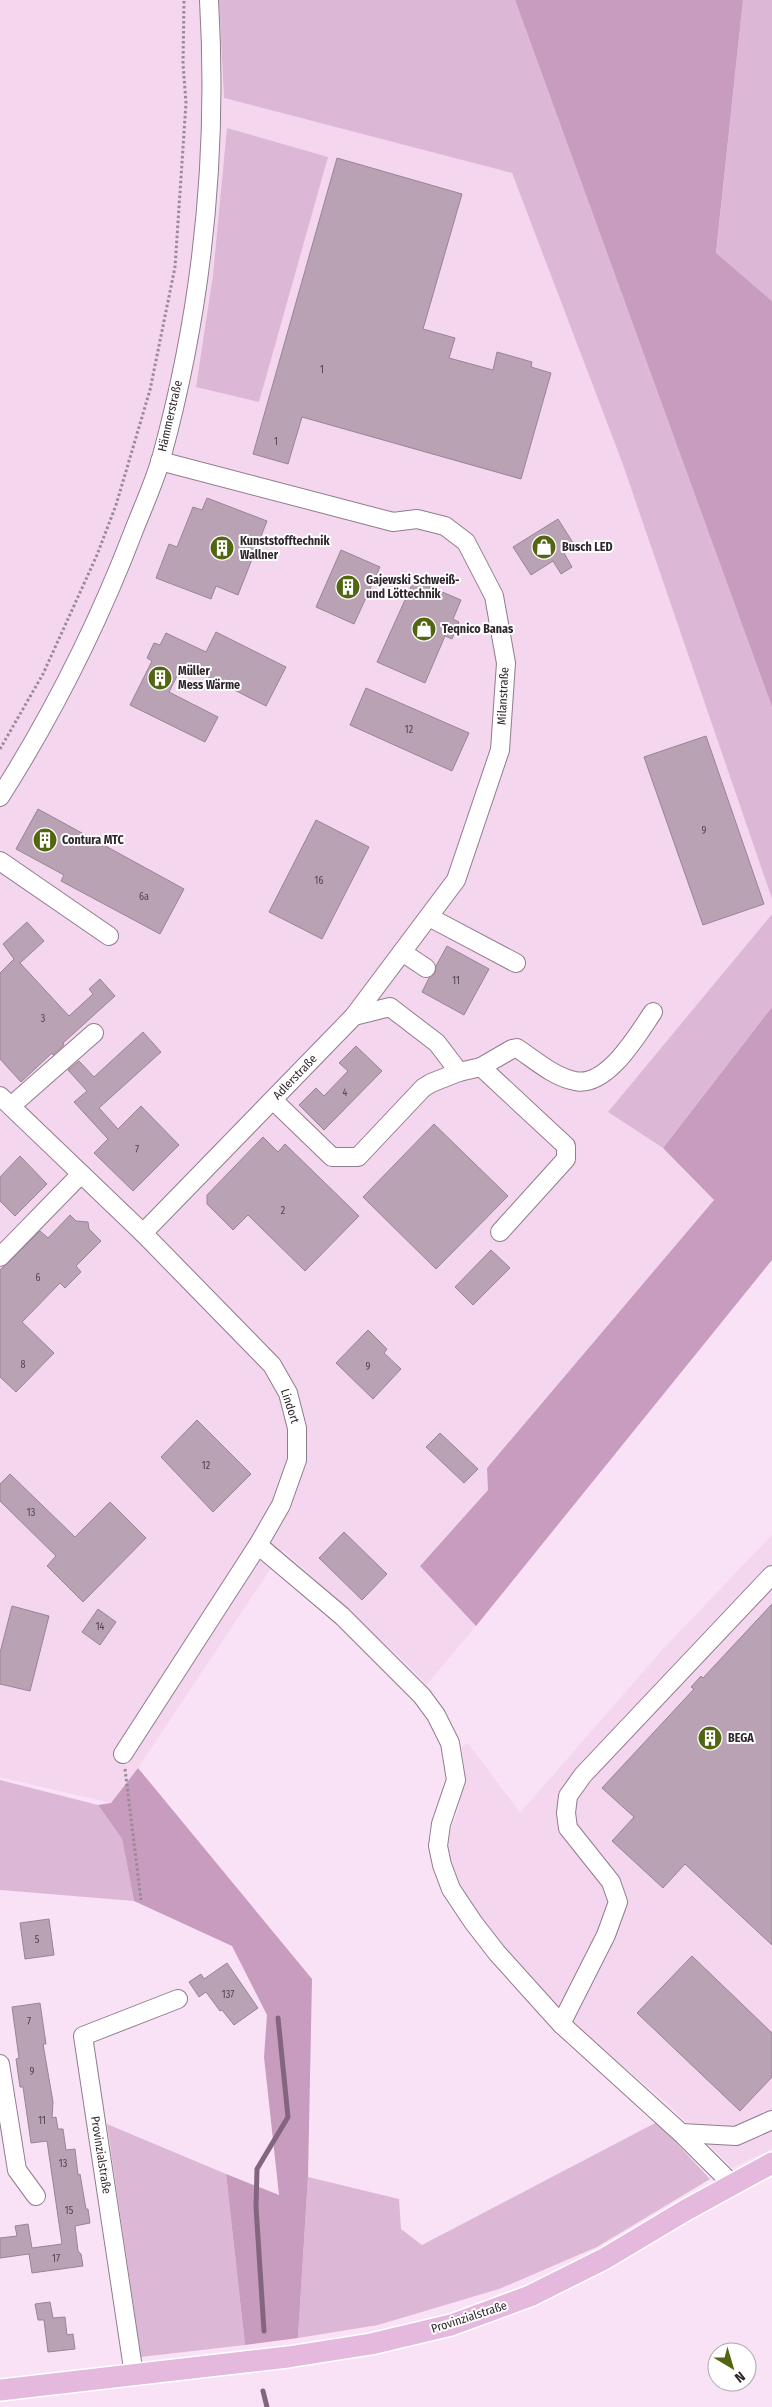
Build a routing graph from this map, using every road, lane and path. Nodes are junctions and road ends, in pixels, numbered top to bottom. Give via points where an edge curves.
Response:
1 (184, 0) edge
2 (209, 0) edge
3 (160, 460) junction
4 (0, 749) edge
5 (0, 797) edge
6 (0, 861) edge
7 (429, 917) junction
8 (109, 936) dead end
9 (402, 952) junction
10 (516, 963) dead end
11 (426, 968) dead end
12 (653, 1012) dead end
13 (354, 1016) junction
14 (94, 1033) dead end
15 (481, 1067) junction
16 (459, 1072) junction
17 (273, 1100) junction
18 (5, 1101) edge
19 (81, 1174) junction
20 (500, 1232) dead end
21 (143, 1234) junction
22 (0, 1257) edge
23 (258, 1545) junction
24 (772, 1575) edge
25 (123, 1754) joint
26 (141, 1900) dead end
27 (178, 1999) dead end
28 (561, 2024) junction
29 (0, 2064) edge
30 (772, 2120) edge
31 (681, 2133) junction
32 (772, 2163) edge
33 (732, 2184) junction
34 (36, 2196) dead end
35 (134, 2375) junction
36 (0, 2390) edge

1 - 4 path via 186,103 175,267 150,390 116,505 97,555 43,674
2 - 3 street, Hämmerstraße via 213,112 199,280
3 - 5 street, Hämmerstraße via 83,651 53,710
3 - 7 street, Milanstraße via 393,522 417,519 445,526 466,542 494,596 506,663 500,750 456,880
6 - 8 street
7 - 9 street, Milanstraße
7 - 10 street
9 - 11 street
9 - 13 street, Milanstraße
12 - 15 street via 619,1060 588,1080 576,1082 560,1076 517,1048
13 - 16 street via 390,1007 437,1043
13 - 17 street, Adlerstraße
14 - 18 street
15 - 16 street
15 - 20 street via 566,1146 566,1159
16 - 17 street via 423,1088 358,1157 332,1157
17 - 21 street, Adlerstraße
18 - 19 street, Lindort
19 - 21 street, Lindort
19 - 22 street
21 - 23 street, Lindort via 272,1365 288,1393 298,1428 297,1460 281,1505
23 - 25 street, Lindort
23 - 28 street via 342,1616 422,1696 436,1715 450,1743 455,1766 456,1780 441,1824 438,1846 451,1889 498,1953
24 - 28 street via 583,1774 568,1796 568,1828 611,1882 618,1902 606,1935
25 - 26 path
27 - 35 street, Provinzialstraße via 83,2036
28 - 31 street
29 - 34 street via 17,2170
30 - 31 street via 736,2136
31 - 33 street
32 - 33 main road, Provinzialstraße
33 - 35 main road, Provinzialstraße via 604,2259 546,2288 451,2325 371,2344 288,2358
35 - 36 main road, Provinzialstraße

